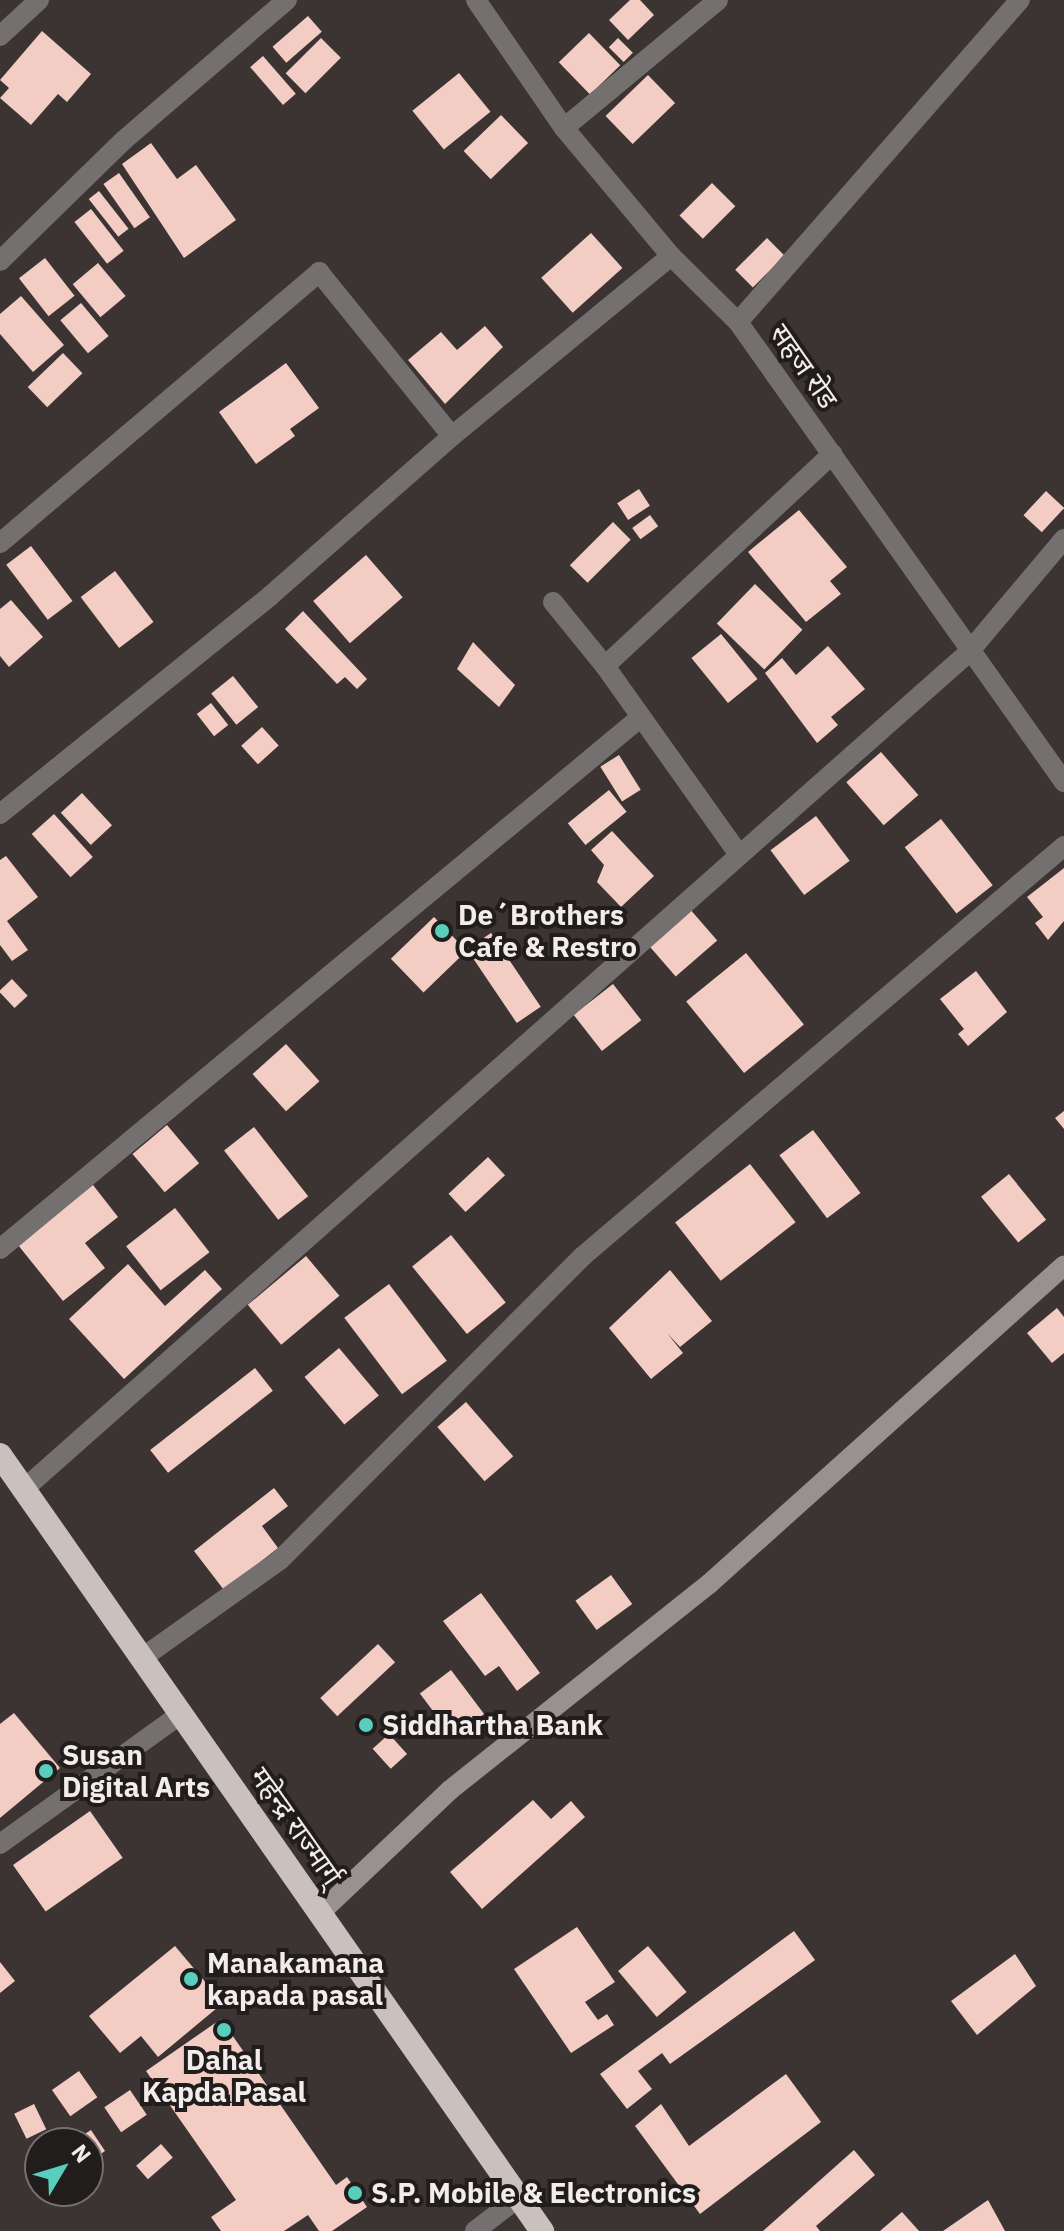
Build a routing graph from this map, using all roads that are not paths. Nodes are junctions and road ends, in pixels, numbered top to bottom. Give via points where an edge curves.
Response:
1 (39, 0) edge
2 (287, 0) edge
3 (476, 0) edge
4 (718, 0) edge
5 (1020, 0) edge
6 (0, 36) edge
7 (564, 128) junction
8 (671, 256) junction
9 (0, 261) edge
10 (738, 322) junction
11 (452, 436) junction
12 (832, 454) junction
13 (1064, 539) edge
14 (0, 543) edge
15 (553, 602) dead end
16 (968, 653) junction
17 (605, 666) junction
18 (641, 717) junction
19 (1064, 782) edge
20 (0, 814) edge
21 (1064, 846) edge
22 (737, 852) junction
23 (0, 1249) edge
24 (1064, 1265) edge
25 (0, 1455) edge
26 (24, 1489) junction
27 (142, 1658) junction
28 (181, 1714) junction
29 (0, 1844) edge
30 (320, 1913) junction
31 (519, 2197) junction
32 (475, 2231) edge
33 (542, 2231) edge

1 - 6 street
2 - 9 street via 124,140
3 - 7 street, सहज रोड
4 - 7 street
5 - 10 street
7 - 8 street, सहज रोड
8 - 10 street, सहज रोड
8 - 11 street
10 - 12 street, सहज रोड
11 - 14 street via 319,272
11 - 20 street via 270,596
12 - 16 street, सहज रोड
12 - 17 street
13 - 16 street
15 - 17 street
16 - 19 street, सहज रोड
16 - 22 street
17 - 18 street
18 - 22 street
18 - 23 street
21 - 27 street via 583,1256 280,1560
22 - 26 street
24 - 30 main road via 709,1584 450,1790
25 - 26 highway, महेन्द्र राज्मार्ग्
26 - 27 highway, महेन्द्र राज्मार्ग्
27 - 28 highway, महेन्द्र राज्मार्ग्
28 - 29 street
28 - 30 highway, महेन्द्र राज्मार्ग्
30 - 31 highway, महेन्द्र राज्मार्ग्
31 - 32 street
31 - 33 highway, महेन्द्र राज्मार्ग्

